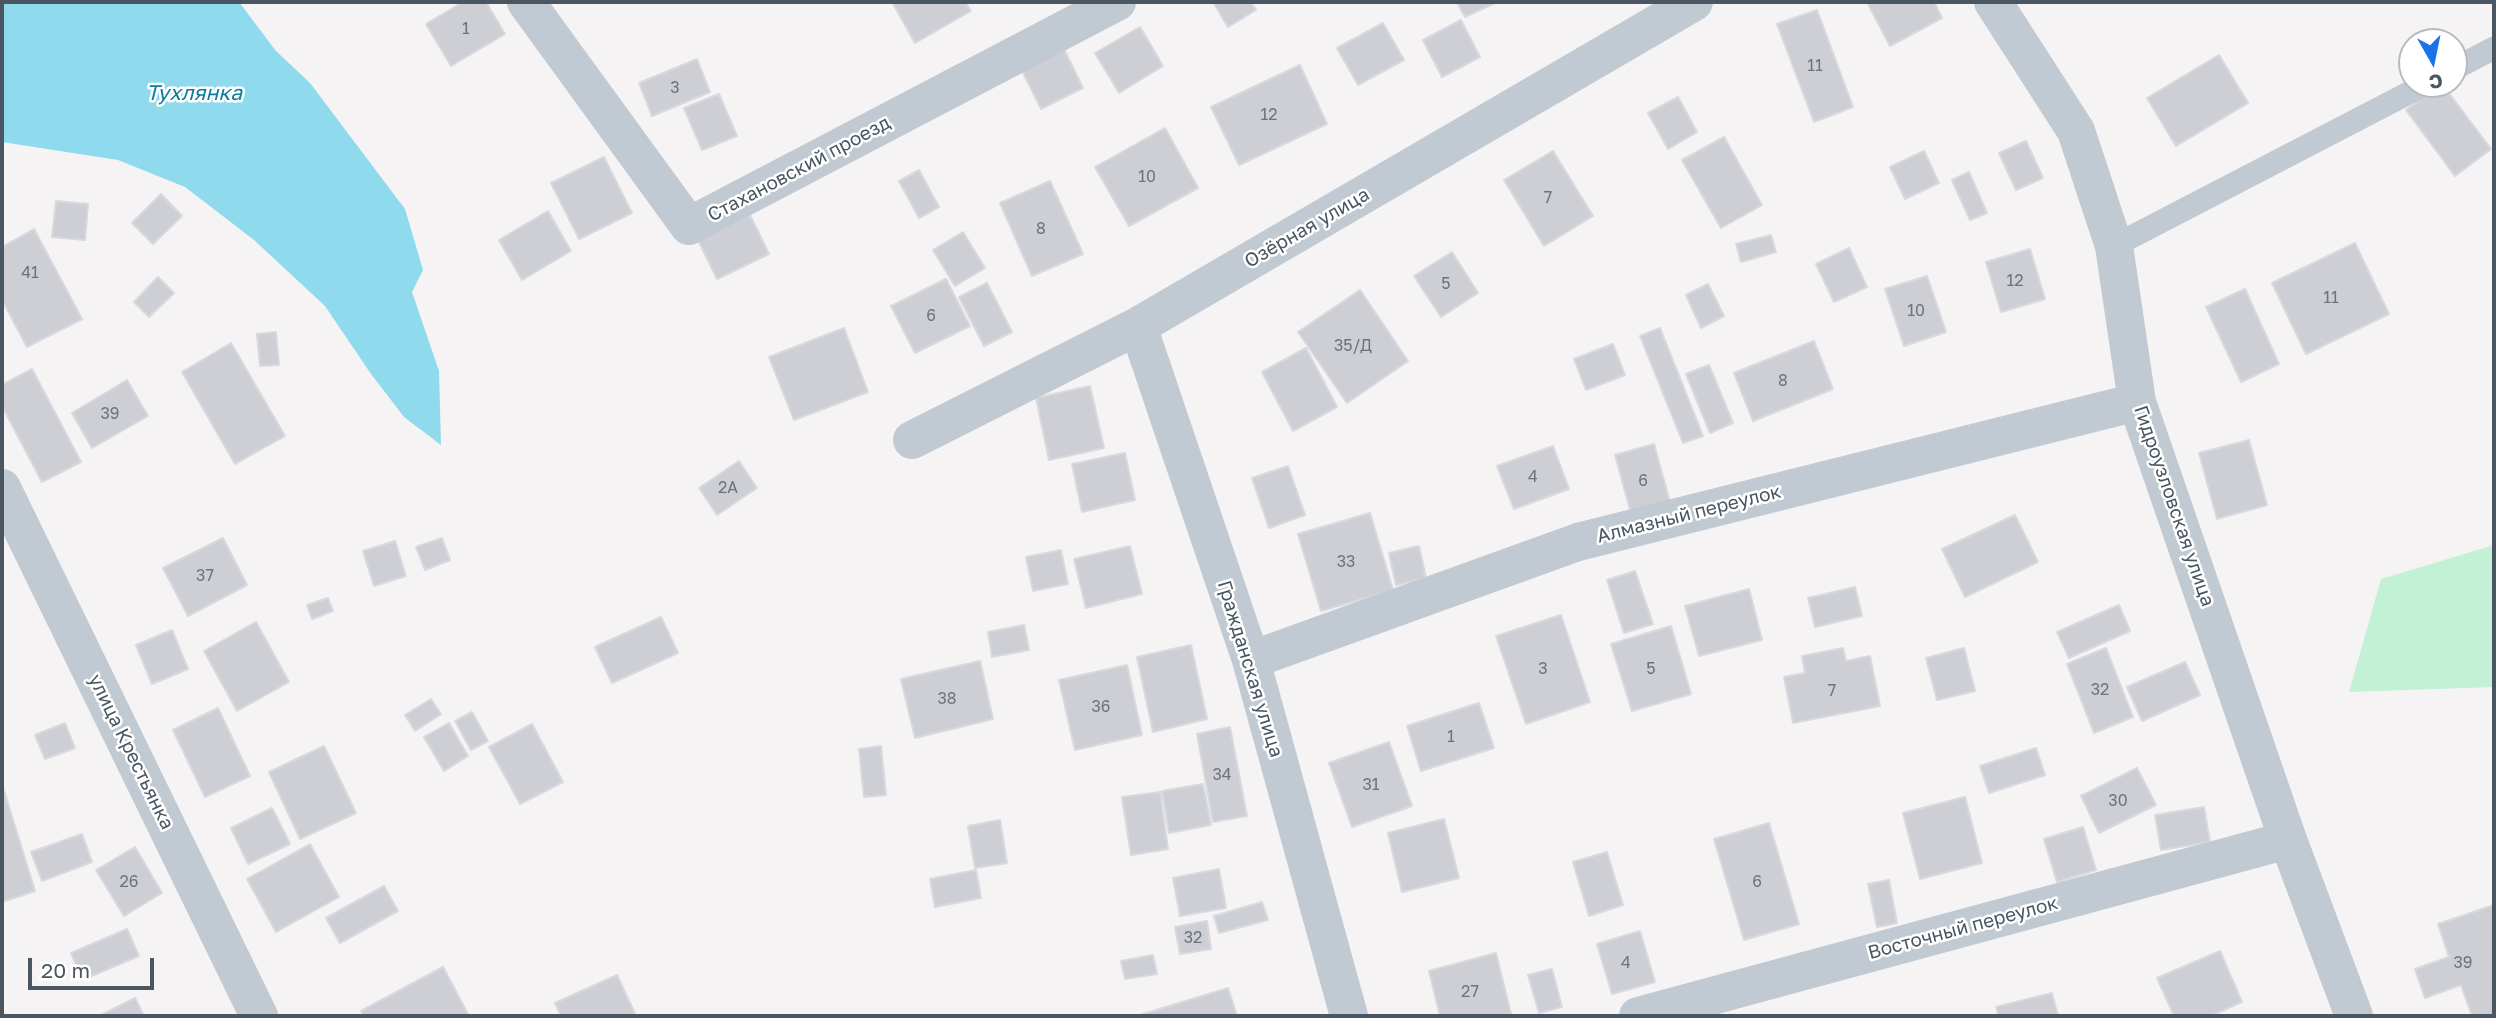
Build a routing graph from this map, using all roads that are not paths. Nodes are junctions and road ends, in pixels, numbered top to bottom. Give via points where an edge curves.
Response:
1 (526, 2) edge
2 (1117, 2) edge
3 (1694, 2) edge
4 (1993, 2) edge
5 (2494, 48) edge
6 (2468, 62) edge
7 (2399, 98) edge
8 (2114, 246) junction
9 (1138, 327) junction
10 (2137, 401) junction
11 (912, 440) dead end
12 (2, 488) edge
13 (1251, 660) junction
14 (2288, 840) junction
15 (259, 1016) edge
16 (1349, 1016) edge
17 (1638, 1016) edge
18 (2354, 1016) edge

1 - 2 street, Стахановский проезд via 689,226
3 - 9 street, Озёрная улица
4 - 8 street, Гидроузловская улица via 2076,131
5 - 6 lane
7 - 8 lane
8 - 10 street, Гидроузловская улица
9 - 11 street, Озёрная улица
9 - 13 street, Гражданская улица
10 - 13 street, Алмазный переулок via 1578,542
10 - 14 street, Гидроузловская улица
12 - 15 street, улица Крестьянка
13 - 16 street, Гражданская улица
14 - 17 street, Восточный переулок
14 - 18 street, Гидроузловская улица

